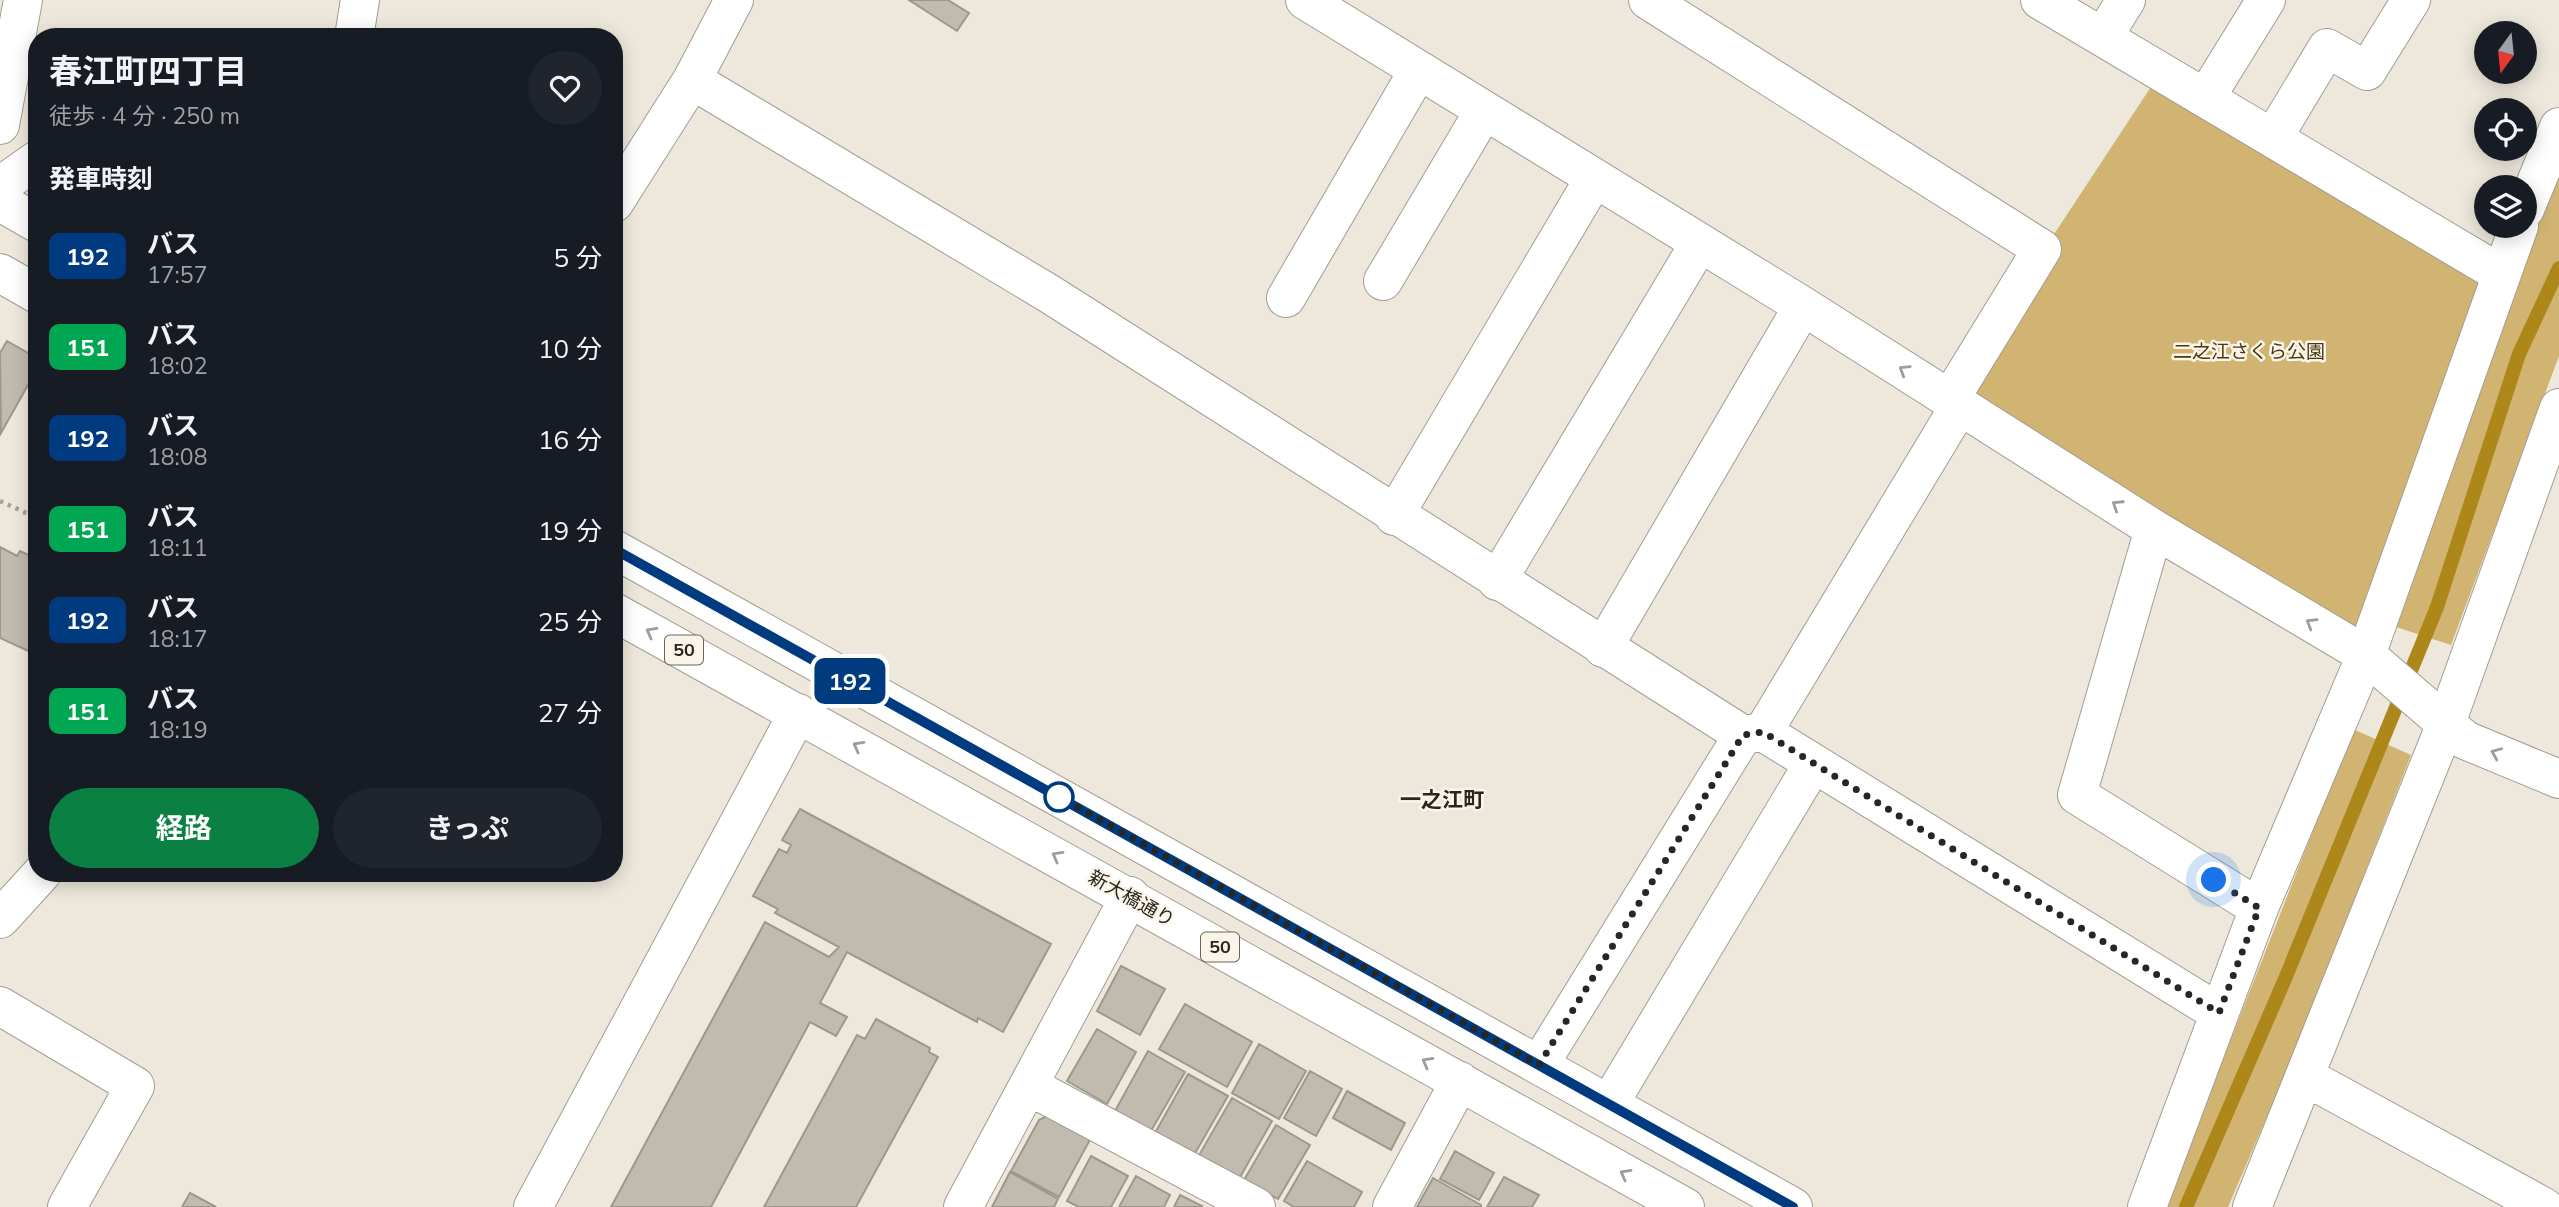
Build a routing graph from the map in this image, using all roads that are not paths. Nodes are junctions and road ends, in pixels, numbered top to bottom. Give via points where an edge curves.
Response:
1 (23, 0) edge
2 (360, 0) edge
3 (734, 0) edge
4 (1305, 0) edge
5 (1648, 0) edge
6 (2040, 0) edge
7 (2126, 0) edge
8 (2266, 0) edge
9 (2411, 0) edge
10 (355, 28) edge
11 (2103, 37) junction
12 (1418, 71) junction
13 (692, 80) junction
14 (2206, 97) junction
15 (1484, 111) junction
16 (0, 125) edge
17 (2559, 127) edge
18 (2273, 138) junction
19 (28, 166) edge
20 (1594, 179) junction
21 (2537, 180) edge
22 (0, 186) edge
23 (623, 189) edge
24 (0, 202) edge
25 (28, 218) edge
26 (2514, 238) edge
27 (1699, 244) junction
28 (0, 273) edge
29 (2501, 274) junction
30 (1383, 281) dead end
31 (28, 289) edge
32 (1286, 298) dead end
33 (1803, 306) junction
34 (1955, 402) junction
35 (2559, 408) edge
36 (1394, 516) junction
37 (2154, 529) junction
38 (623, 554) edge
39 (1497, 581) junction
40 (623, 617) edge
41 (1603, 648) junction
42 (2366, 655) junction
43 (797, 713) junction
44 (2445, 726) junction
45 (1753, 733) junction
46 (1813, 764) junction
47 (2559, 779) edge
48 (34, 882) edge
49 (1130, 896) junction
50 (2259, 908) junction
51 (0, 919) edge
52 (0, 1006) edge
53 (2219, 1013) junction
54 (1539, 1065) junction
55 (2306, 1077) junction
56 (1460, 1081) junction
57 (1029, 1086) junction
58 (1609, 1104) junction
59 (67, 1207) edge
60 (533, 1207) edge
61 (963, 1207) edge
62 (1256, 1207) edge
63 (1392, 1207) edge
64 (1685, 1207) edge
65 (1793, 1207) edge
66 (2147, 1207) edge
67 (2252, 1207) edge
68 (2544, 1207) edge

1 - 16 street
2 - 10 street
3 - 13 street
4 - 12 street
5 - 34 street via 2042,248
6 - 11 street
7 - 11 street
8 - 14 street
9 - 18 street via 2367,71 2327,48
11 - 14 street
12 - 15 street
12 - 32 street
13 - 23 street
13 - 36 street via 1048,293
14 - 18 street
15 - 20 street
15 - 30 street
17 - 21 street
18 - 29 street
19 - 22 street
20 - 27 street
20 - 36 street
24 - 25 street
26 - 29 street
27 - 33 street
27 - 39 street
28 - 31 street
29 - 42 street
34 -> 33 street
33 - 41 street
37 -> 34 street
34 - 45 street
35 - 44 street
36 - 39 street
42 -> 37 street
37 - 50 street via 2077,796
38 - 54 street
39 - 41 street
43 -> 40 street, 新大橋通り / 50
41 - 45 street
42 - 44 street
42 - 50 street
49 -> 43 street, 新大橋通り / 50
43 - 60 street
47 -> 44 street via 2465,740
44 - 55 street
45 - 46 street
45 - 54 street
46 - 53 street
46 - 58 street
48 - 51 street
56 -> 49 street, 新大橋通り / 50
49 - 57 street
50 - 53 street
52 - 59 street via 135,1086
53 - 66 street
54 - 58 street
55 - 67 street
55 - 68 street
56 - 63 street
64 -> 56 street, 新大橋通り / 50
57 - 61 street
57 - 62 street
58 - 65 street

